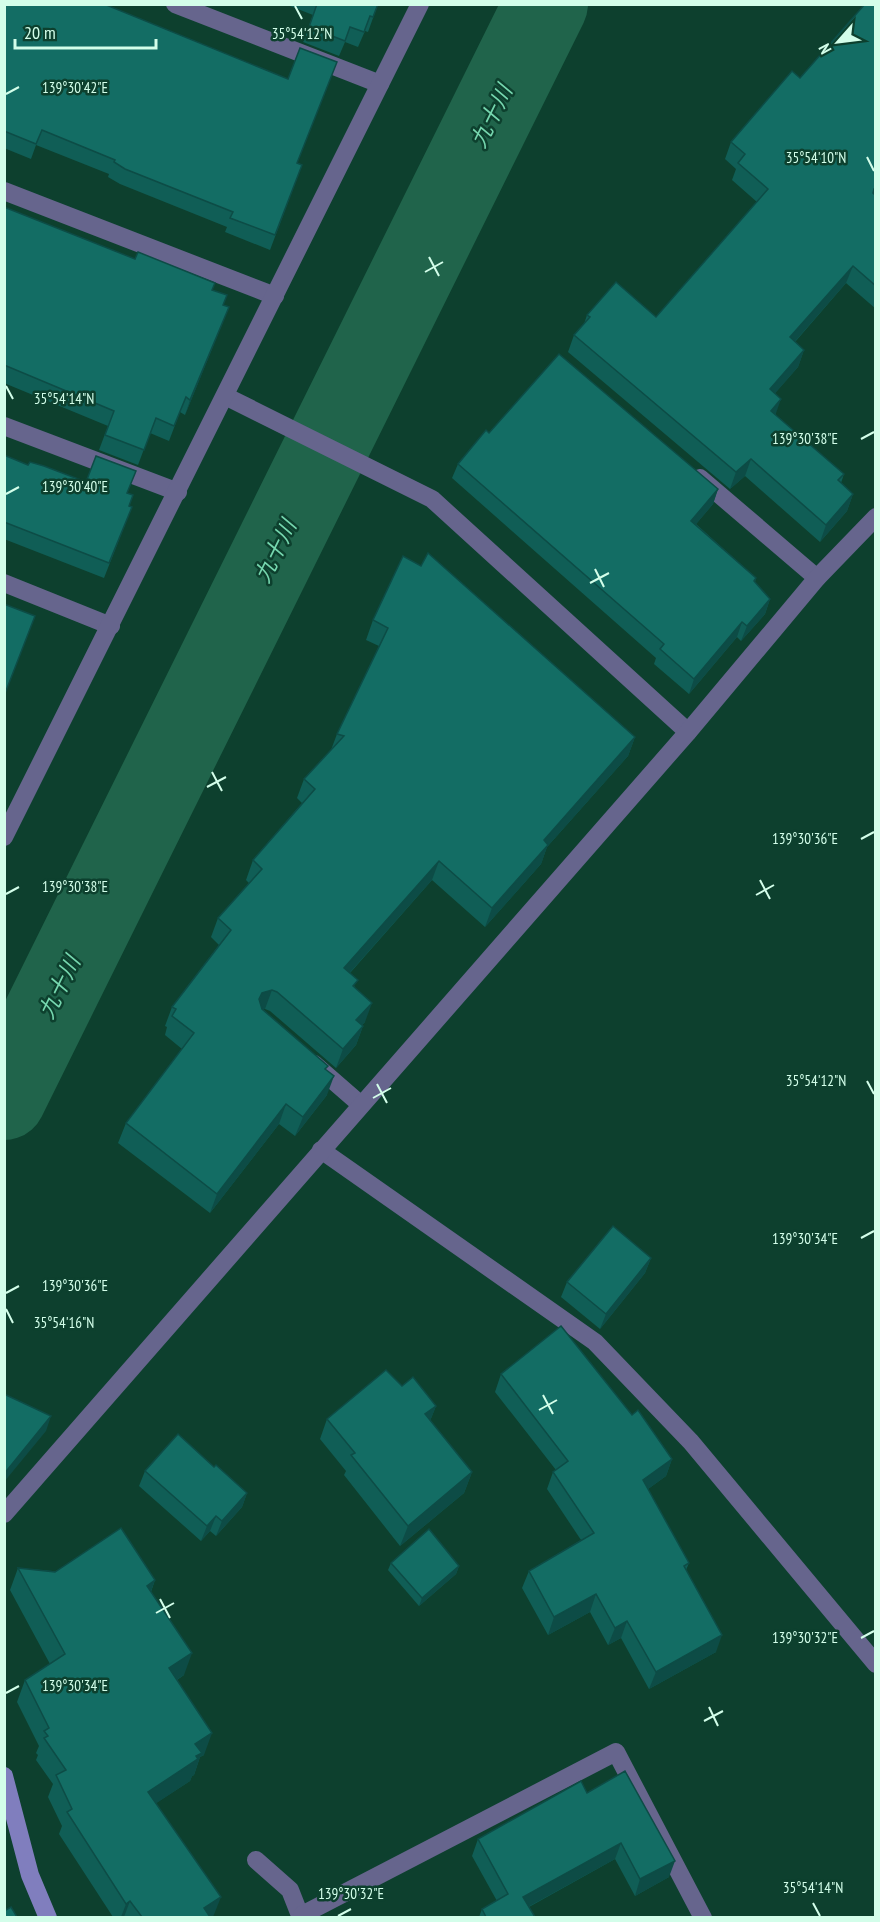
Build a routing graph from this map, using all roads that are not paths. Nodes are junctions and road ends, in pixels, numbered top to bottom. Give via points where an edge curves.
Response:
1 (175, 4) edge
2 (420, 4) edge
3 (380, 84) junction
4 (4, 191) edge
5 (275, 296) junction
6 (225, 396) junction
7 (4, 426) edge
8 (683, 464) edge
9 (178, 492) junction
10 (876, 517) edge
11 (817, 578) junction
12 (4, 583) edge
13 (111, 626) junction
14 (688, 732) junction
15 (4, 837) edge
16 (298, 1051) edge
17 (360, 1104) junction
18 (321, 1150) junction
19 (4, 1514) edge
20 (876, 1664) edge
21 (4, 1776) edge
22 (256, 1860) dead end
23 (48, 1917) edge
24 (302, 1917) edge
25 (703, 1917) edge

1 - 3 street
2 - 3 street
3 - 5 street
4 - 5 street
5 - 6 street
6 - 9 street
6 - 14 street via 432,499
7 - 9 street
8 - 11 street
9 - 13 street
10 - 11 street
11 - 14 street
12 - 13 street
13 - 15 street
14 - 17 street
16 - 17 street
17 - 18 street
18 - 19 street
18 - 20 street via 595,1342 691,1442
21 - 23 street via 30,1875
22 - 24 street via 290,1890
24 - 25 street via 616,1752

